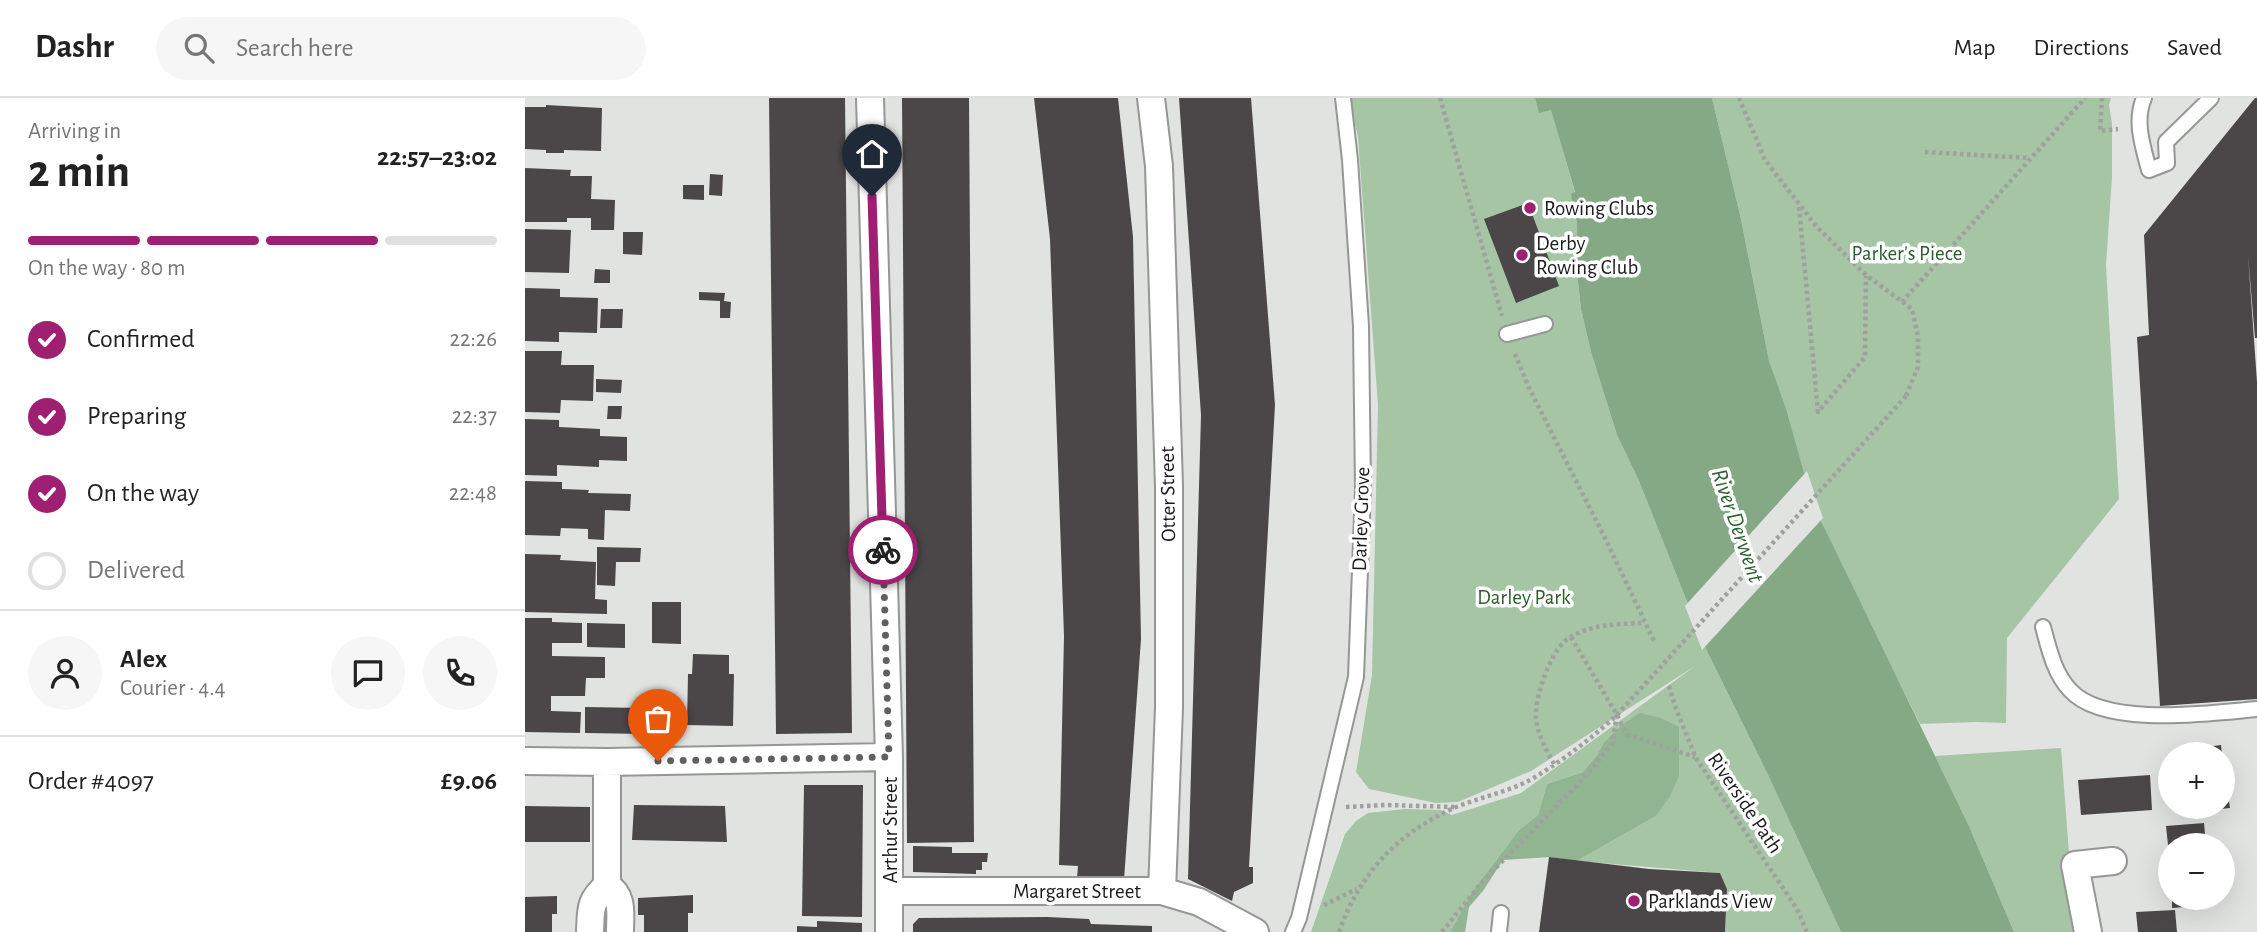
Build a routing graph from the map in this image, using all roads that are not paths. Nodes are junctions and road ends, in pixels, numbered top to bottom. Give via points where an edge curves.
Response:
1 (870, 98) edge
2 (1151, 98) edge
3 (1343, 98) edge
4 (2144, 98) edge
5 (2211, 98) edge
6 (1545, 324) dead end
7 (1507, 334) road end
8 (2043, 627) dead end
9 (2257, 709) edge
10 (889, 757) junction
11 (525, 761) edge
12 (607, 762) junction
13 (2113, 861) dead end
14 (607, 886) junction
15 (890, 891) junction
16 (1162, 891) junction
17 (1501, 913) dead end
18 (590, 932) edge
19 (620, 932) edge
20 (889, 932) edge
21 (1255, 932) edge
22 (1293, 932) edge
23 (1499, 932) edge
24 (2088, 932) edge

1 - 10 street, Arthur Street
2 - 16 street, Otter Street via 1159,166 1169,486 1169,708
3 - 22 lane, Darley Grove via 1361,326 1363,489 1356,677
4 - 5 lane via 2139,108 2149,170 2167,163 2167,142
6 - 7 lane
8 - 9 lane via 2058,676 2072,693 2090,704 2147,716
10 - 12 street
10 - 15 street, Arthur Street
11 - 12 street
12 - 14 street
13 - 24 street via 2075,865
14 - 18 street via 591,907
14 - 19 street via 621,905
15 - 16 street, Margaret Street
15 - 20 street, Arthur Street
16 - 21 street, Margaret Street via 1199,902
17 - 23 lane

